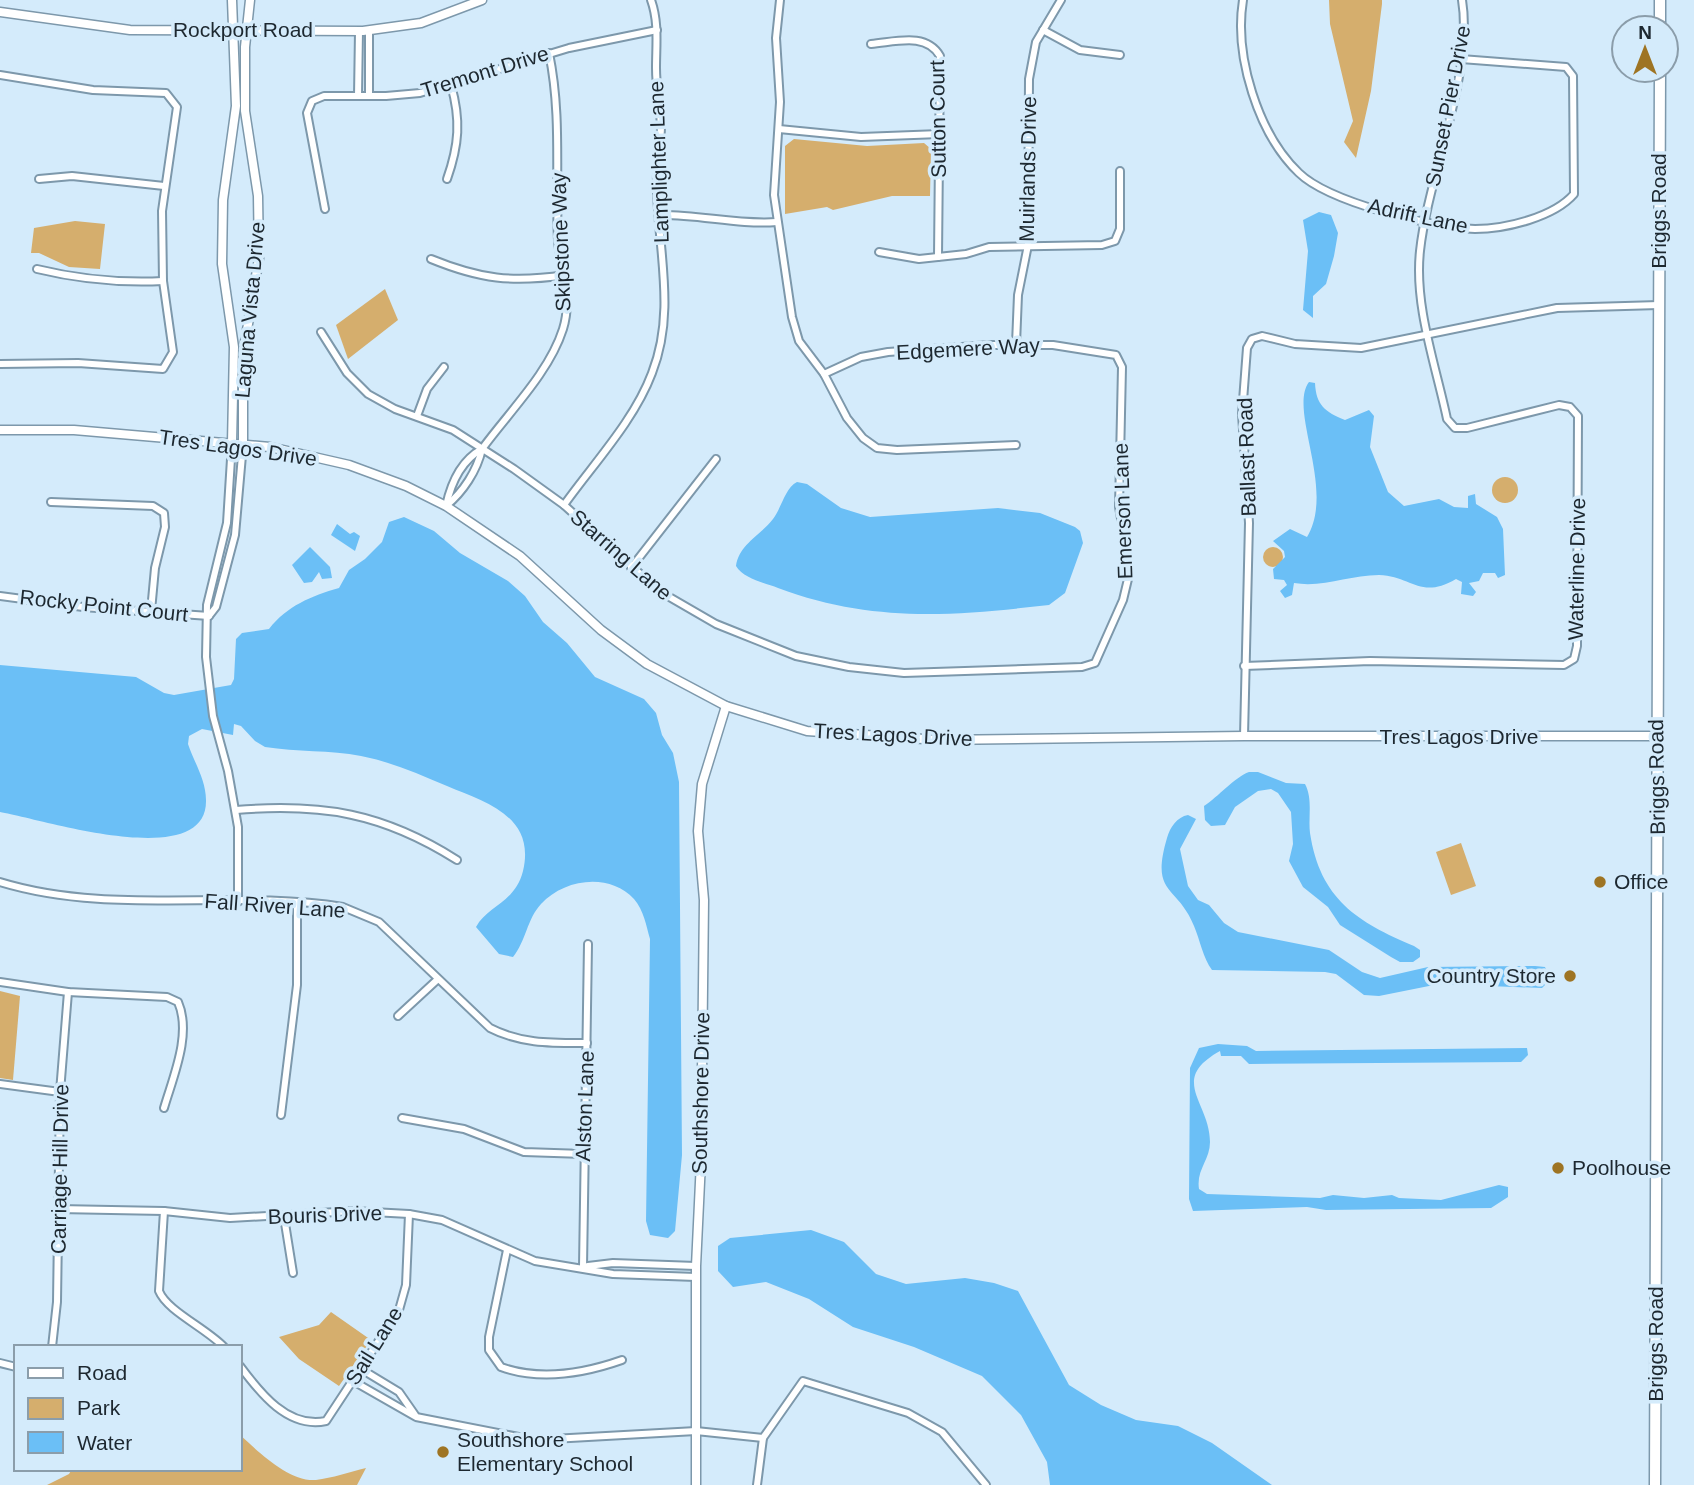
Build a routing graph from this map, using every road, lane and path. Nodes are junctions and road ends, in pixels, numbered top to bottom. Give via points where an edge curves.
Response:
1 (232, 0) edge
2 (250, 0) edge
3 (482, 0) edge
4 (651, 0) edge
5 (780, 0) edge
6 (1061, 0) edge
7 (1243, 0) edge
8 (1462, 0) edge
9 (471, 3) edge
10 (0, 12) edge
11 (235, 30) junction
12 (248, 30) junction
13 (369, 30) junction
14 (657, 30) junction
15 (1043, 30) junction
16 (359, 31) junction
17 (871, 44) dead end
18 (549, 53) junction
19 (1120, 55) dead end
20 (1461, 59) junction
21 (358, 65) junction
22 (369, 65) junction
23 (0, 75) edge
24 (1660, 84) edge
25 (451, 85) junction
26 (358, 96) junction
27 (369, 96) junction
28 (779, 129) junction
29 (940, 134) junction
30 (1120, 171) dead end
31 (39, 179) dead end
32 (447, 180) dead end
33 (164, 186) junction
34 (325, 209) dead end
35 (658, 215) junction
36 (1425, 221) junction
37 (777, 222) junction
38 (1028, 245) junction
39 (879, 253) dead end
40 (938, 257) junction
41 (431, 259) dead end
42 (37, 269) dead end
43 (565, 275) junction
44 (163, 281) junction
45 (1659, 305) junction
46 (321, 332) dead end
47 (1429, 336) junction
48 (1016, 344) junction
49 (1115, 355) joint
50 (0, 364) edge
51 (444, 367) dead end
52 (824, 374) junction
53 (417, 416) junction
54 (0, 430) edge
55 (232, 443) junction
56 (243, 444) junction
57 (1016, 445) dead end
58 (482, 449) junction
59 (716, 459) dead end
60 (51, 502) dead end
61 (564, 505) junction
62 (446, 506) junction
63 (631, 568) junction
64 (0, 596) edge
65 (151, 611) junction
66 (209, 616) junction
67 (1096, 663) joint
68 (1244, 666) junction
69 (726, 706) junction
70 (1244, 736) junction
71 (1656, 736) junction
72 (236, 810) junction
73 (457, 860) dead end
74 (0, 882) edge
75 (238, 902) junction
76 (298, 904) junction
77 (588, 944) dead end
78 (438, 979) junction
79 (0, 982) edge
80 (68, 992) junction
81 (398, 1016) dead end
82 (587, 1043) junction
83 (0, 1084) edge
84 (60, 1092) junction
85 (164, 1108) dead end
86 (281, 1115) dead end
87 (401, 1118) dead end
88 (584, 1154) junction
89 (58, 1209) junction
90 (164, 1211) junction
91 (409, 1214) junction
92 (284, 1217) junction
93 (507, 1250) junction
94 (625, 1263) junction
95 (696, 1266) junction
96 (583, 1267) junction
97 (293, 1273) dead end
98 (624, 1275) junction
99 (696, 1277) junction
100 (52, 1345) edge
101 (222, 1345) edge
102 (622, 1360) dead end
103 (242, 1368) edge
104 (361, 1369) junction
105 (354, 1381) junction
106 (388, 1385) junction
107 (380, 1396) junction
108 (416, 1417) junction
109 (696, 1431) junction
110 (763, 1438) junction
111 (696, 1485) edge
112 (757, 1485) edge
113 (986, 1485) edge
114 (1655, 1485) edge

1 - 11 street, Laguna Vista Drive
2 - 12 street, Laguna Vista Drive
3 - 9 street, Rockport Road
4 - 14 street, Lamplighter Lane
5 - 28 street via 776,38
6 - 15 street, Muirlands Drive
7 - 36 street, Adrift Lane via 1243,45 1251,90 1260,118 1280,152 1300,174 1325,191
8 - 20 street, Sunset Pier Drive
9 - 13 street, Rockport Road via 421,23
10 - 11 street, Rockport Road via 130,30
11 - 12 street, Rockport Road
11 - 55 street, Laguna Vista Drive via 236,106 222,217 223,284 235,361
12 - 16 street, Rockport Road
12 - 56 street, Laguna Vista Drive via 245,111 256,177 259,244 258,277 243,354
13 - 16 street, Rockport Road
13 - 22 street
14 - 18 street, Tremont Drive
14 - 35 street, Lamplighter Lane
15 - 19 street via 1080,50
15 - 38 street, Muirlands Drive via 1028,79
16 - 21 street
17 - 29 street, Sutton Court via 922,40 934,45 940,56
18 - 25 street, Tremont Drive
18 - 43 street, Skipstone Way via 557,98 558,238
20 - 36 street, Sunset Pier Drive
20 - 36 street, Adrift Lane via 1566,67 1573,76 1574,194 1558,207 1501,226 1477,229
21 - 22 street
21 - 26 street
22 - 27 street
23 - 33 street via 93,90 172,96 176,116
24 - 45 main road, Briggs Road
25 - 27 street, Tremont Drive via 405,95
25 - 32 street via 459,139
26 - 27 street, Tremont Drive
26 - 34 street, Tremont Drive via 324,96 312,101 307,113
28 - 29 street via 861,137
28 - 37 street via 774,195
29 - 40 street, Sutton Court
30 - 38 street via 1121,229 1115,241
31 - 33 street via 72,176
33 - 44 street
35 - 37 street via 700,215 751,224
35 - 61 street, Lamplighter Lane via 666,296 665,322 652,373 627,418
36 - 47 street, Sunset Pier Drive via 1419,252
37 - 52 street via 799,341
38 - 40 street
38 - 48 street, Muirlands Drive via 1018,295
39 - 40 street
41 - 43 street via 486,278 532,280
42 - 44 street via 128,282
43 - 58 street, Skipstone Way via 566,316 556,344
44 - 50 street via 173,352 163,369
45 - 47 street, Ballast Road via 1558,308
45 - 71 main road, Briggs Road
46 - 53 street, Starring Lane via 362,389 382,403
47 - 68 street, Ballast Road via 1361,348 1307,345 1262,336 1252,339 1247,348 1242,414 1249,523
47 - 68 street, Waterline Drive via 1447,419 1455,428 1559,405 1570,407 1578,416 1574,659 1564,665 1370,661
48 - 49 street, Edgemere Way
48 - 52 street, Edgemere Way via 888,352 861,357
49 - 67 street, Emerson Lane via 1122,367 1119,508 1128,579
51 - 53 street via 427,390
52 - 57 street via 847,418 877,448
53 - 58 street, Starring Lane via 453,430
54 - 55 street, Tres Lagos Drive via 74,430
55 - 56 street, Tres Lagos Drive
55 - 66 street, Laguna Vista Drive via 227,523 207,605
56 - 62 street, Tres Lagos Drive via 349,465
56 - 66 street, Laguna Vista Drive via 234,534 216,607
58 - 61 street, Starring Lane
58 - 62 street, Skipstone Way via 459,495
58 - 62 street, Skipstone Way via 463,466
59 - 63 street
60 - 65 street via 153,506 164,513
61 - 63 street, Starring Lane
62 - 69 street, Tres Lagos Drive via 520,556 620,645
63 - 67 street, Starring Lane via 678,604 716,624 796,656 849,667 904,673
64 - 65 street, Rocky Point Court
65 - 66 street, Rocky Point Court
66 - 72 street, Laguna Vista Drive via 208,680
68 - 70 street, Ballast Road
69 - 70 street, Tres Lagos Drive via 807,731 868,737
69 - 95 street, Southshore Drive via 702,784 698,831 704,913
70 - 71 street, Tres Lagos Drive
71 - 114 main road, Briggs Road
72 - 73 street via 279,808 360,816 407,831
72 - 75 street, Laguna Vista Drive
74 - 75 street, Fall River Lane via 90,897
75 - 76 street, Fall River Lane
76 - 78 street, Fall River Lane via 343,907 379,922
76 - 86 street via 297,985
77 - 82 street, Alston Lane
78 - 81 street
78 - 82 street, Fall River Lane via 474,1016 507,1037
79 - 80 street
80 - 84 street, Carriage Hill Drive
80 - 85 street via 167,997 178,1002 183,1014 180,1049
82 - 88 street, Alston Lane
83 - 84 street
84 - 89 street, Carriage Hill Drive
87 - 88 street via 464,1129 524,1152
88 - 96 street, Alston Lane
89 - 90 street, Bouris Drive
89 - 100 street, Carriage Hill Drive
90 - 92 street, Bouris Drive via 230,1218
90 - 101 street via 159,1291 164,1303
91 - 92 street, Bouris Drive via 354,1211
91 - 93 street, Bouris Drive via 442,1220
91 - 104 street, Sail Lane via 406,1285 399,1310
92 - 97 street
93 - 96 street, Bouris Drive via 535,1261
93 - 102 street via 489,1337 489,1350 501,1367 526,1373 563,1373
94 - 95 street, Bouris Drive
94 - 96 street, Bouris Drive
94 - 98 street
95 - 99 street, Southshore Drive
96 - 98 street, Bouris Drive
98 - 99 street, Bouris Drive
99 - 109 street, Southshore Drive
103 - 105 street, Sail Lane via 269,1402 302,1421 316,1423 326,1421
104 - 105 street, Sail Lane
104 - 106 street
105 - 107 street
106 - 107 street
106 - 108 street via 399,1392
107 - 108 street
108 - 109 street via 534,1440
109 - 110 street
109 - 111 street, Southshore Drive
110 - 112 street
110 - 113 street via 803,1381 908,1413 942,1432

